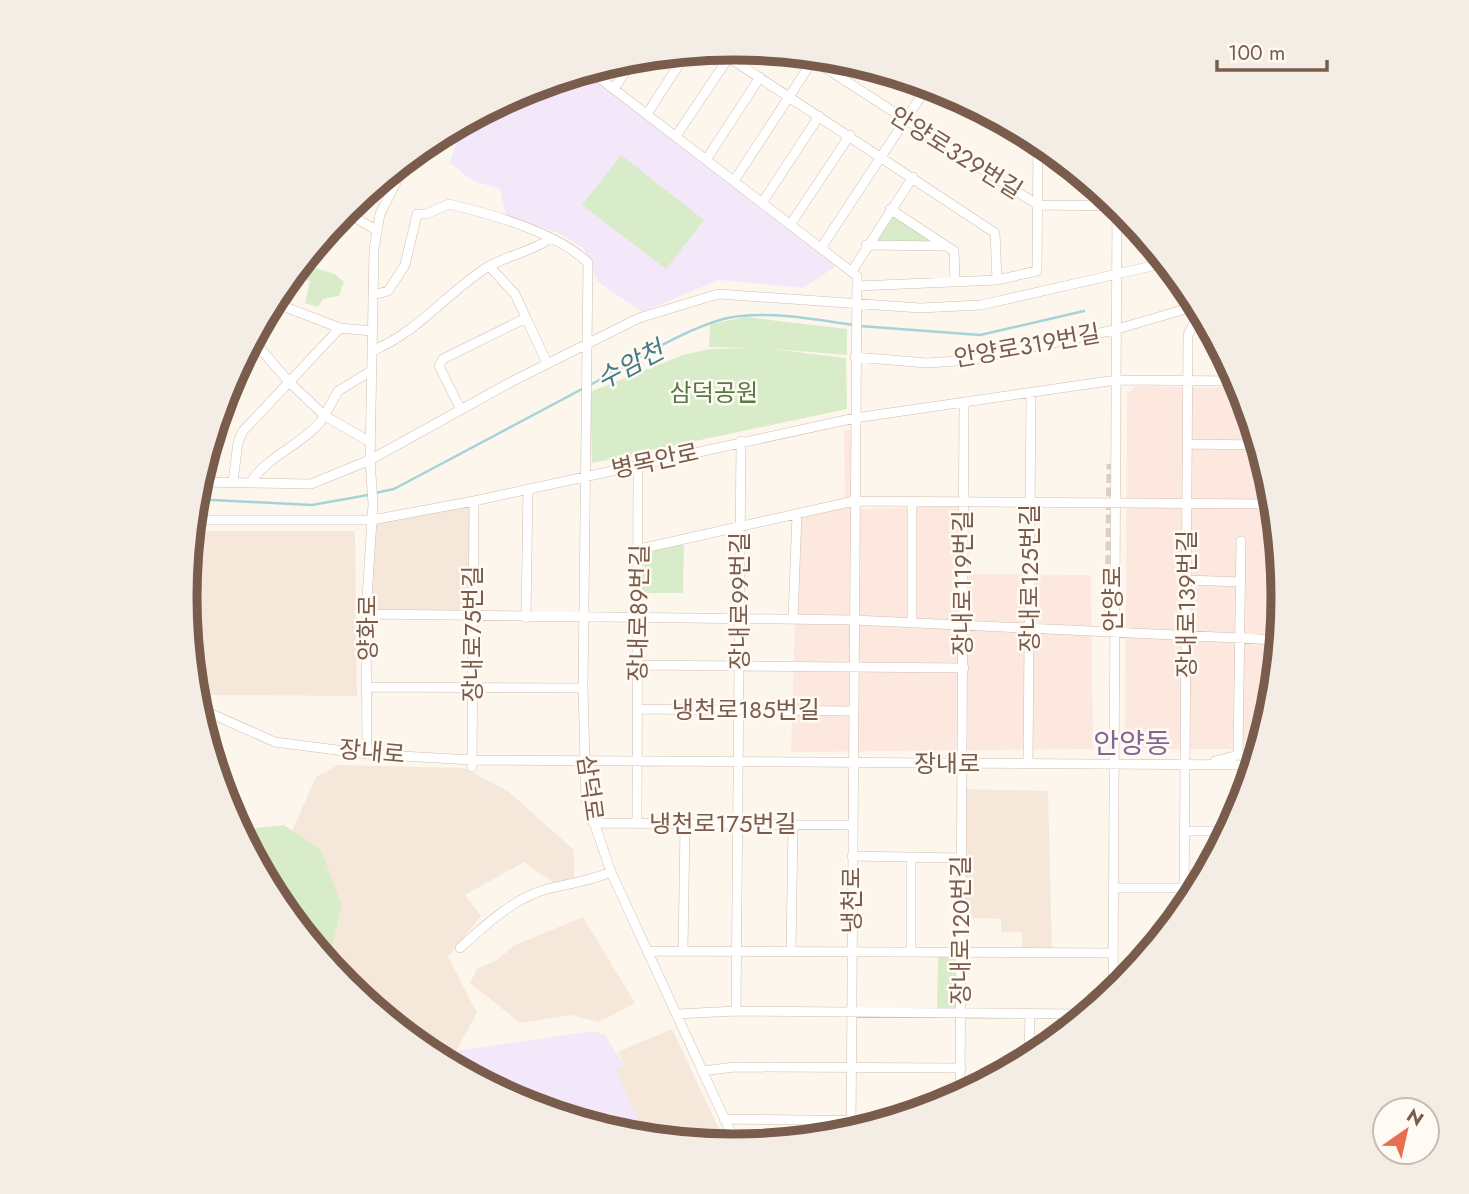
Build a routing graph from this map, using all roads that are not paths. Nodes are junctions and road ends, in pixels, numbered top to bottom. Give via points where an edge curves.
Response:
1 (727, 60) edge
2 (734, 60) edge
3 (680, 63) edge
4 (810, 65) edge
5 (830, 68) edge
6 (626, 71) edge
7 (598, 77) edge
8 (760, 77) junction
9 (614, 89) junction
10 (925, 94) edge
11 (789, 97) junction
12 (647, 114) junction
13 (820, 116) junction
14 (905, 121) junction
15 (849, 135) junction
16 (676, 136) junction
17 (1038, 153) edge
18 (882, 156) junction
19 (706, 160) junction
20 (913, 177) junction
21 (397, 179) edge
22 (734, 181) junction
23 (762, 203) junction
24 (1038, 205) junction
25 (1102, 205) edge
26 (890, 209) junction
27 (354, 217) edge
28 (1117, 219) edge
29 (790, 225) junction
30 (376, 230) junction
31 (551, 238) junction
32 (866, 245) junction
33 (947, 246) junction
34 (821, 248) junction
35 (1156, 264) edge
36 (489, 267) junction
37 (852, 271) junction
38 (1116, 273) junction
39 (996, 279) junction
40 (955, 281) junction
41 (858, 286) junction
42 (373, 295) junction
43 (857, 302) junction
44 (283, 306) edge
45 (1188, 308) edge
46 (526, 318) junction
47 (1195, 320) edge
48 (340, 328) junction
49 (1114, 330) junction
50 (372, 331) junction
51 (586, 344) junction
52 (259, 347) edge
53 (372, 351) junction
54 (855, 357) junction
55 (547, 363) junction
56 (371, 370) junction
57 (1115, 380) junction
58 (1188, 380) junction
59 (1227, 381) edge
60 (289, 382) junction
61 (1031, 393) junction
62 (964, 402) junction
63 (461, 410) junction
64 (326, 414) junction
65 (855, 418) junction
66 (741, 441) junction
67 (370, 442) junction
68 (1187, 444) junction
69 (1249, 444) edge
70 (370, 460) junction
71 (638, 465) junction
72 (584, 476) junction
73 (209, 482) edge
74 (233, 482) junction
75 (250, 483) junction
76 (527, 489) junction
77 (474, 501) junction
78 (963, 501) junction
79 (854, 502) junction
80 (912, 502) junction
81 (1031, 503) junction
82 (1113, 504) junction
83 (1264, 504) edge
84 (1187, 505) junction
85 (797, 514) junction
86 (203, 520) edge
87 (372, 520) junction
88 (740, 528) junction
89 (1241, 541) dead end
90 (640, 549) junction
91 (1188, 580) junction
92 (1241, 582) junction
93 (366, 614) junction
94 (473, 617) junction
95 (583, 617) junction
96 (526, 618) junction
97 (639, 618) junction
98 (739, 619) junction
99 (793, 620) junction
100 (854, 620) junction
101 (912, 622) junction
102 (962, 623) junction
103 (1030, 626) junction
104 (1113, 634) junction
105 (1187, 636) junction
106 (1240, 638) junction
107 (1270, 640) edge
108 (638, 665) junction
109 (739, 667) junction
110 (853, 667) junction
111 (964, 667) junction
112 (368, 687) junction
113 (473, 688) junction
114 (583, 688) junction
115 (638, 709) junction
116 (739, 711) junction
117 (853, 711) junction
118 (210, 713) edge
119 (368, 754) junction
120 (1238, 755) junction
121 (1248, 755) edge
122 (584, 760) junction
123 (639, 760) junction
124 (738, 761) junction
125 (854, 763) junction
126 (1028, 763) junction
127 (472, 764) junction
128 (963, 764) junction
129 (1187, 764) junction
130 (1202, 764) junction
131 (1113, 765) junction
132 (1245, 765) edge
133 (1243, 770) edge
134 (593, 824) junction
135 (637, 824) junction
136 (738, 824) junction
137 (793, 824) junction
138 (685, 825) junction
139 (853, 825) junction
140 (1186, 831) junction
141 (1219, 831) edge
142 (852, 856) junction
143 (911, 858) junction
144 (962, 858) junction
145 (611, 872) junction
146 (1184, 887) junction
147 (1113, 888) junction
148 (1184, 891) edge
149 (460, 948) dead end
150 (647, 951) junction
151 (683, 951) junction
152 (737, 951) junction
153 (791, 952) junction
154 (852, 952) junction
155 (911, 953) junction
156 (961, 953) junction
157 (1113, 953) junction
158 (1113, 979) edge
159 (736, 1011) junction
160 (851, 1012) junction
161 (961, 1012) junction
162 (1030, 1013) junction
163 (677, 1014) junction
164 (1073, 1014) edge
165 (1029, 1046) edge
166 (851, 1068) junction
167 (961, 1068) junction
168 (702, 1071) junction
169 (960, 1084) edge
170 (724, 1119) junction
171 (851, 1121) joint
172 (731, 1134) edge

1 - 16 street
2 - 8 street
3 - 12 street
4 - 11 street
5 - 14 street, 안양로329번길
6 - 9 street
7 - 9 street
8 - 11 street
8 - 19 street
9 - 12 street
10 - 14 street
11 - 13 street
11 - 22 street
12 - 16 street
13 - 15 street
13 - 23 street
14 - 18 street
14 - 24 street, 안양로329번길
15 - 18 street
15 - 29 street
16 - 19 street
17 - 24 street, 안양로329번길
18 - 20 street
18 - 34 street
19 - 22 street
20 - 26 street
20 - 39 street via 995,233
21 - 30 street
22 - 23 street
23 - 29 street
24 - 25 street, 안양로329번길
24 - 39 street via 1037,271
26 - 32 street
26 - 33 street
27 - 30 street
28 - 38 street, 안양로
29 - 34 street
30 - 42 street
31 - 36 street
31 - 42 street via 449,204 417,214 405,265 388,291
31 - 51 street via 588,263
32 - 33 street
32 - 37 street
33 - 40 street via 954,251
34 - 37 street
35 - 38 street
36 - 46 street via 515,294
36 - 53 street via 455,289 413,330
37 - 41 street
38 - 43 street via 981,305 920,308
38 - 49 street, 안양로
39 - 40 street
40 - 41 street
41 - 43 street, 냉천로
42 - 50 street
43 - 51 street via 718,294 639,318
43 - 54 street, 냉천로
44 - 48 street
45 - 49 street, 안양로319번길
46 - 55 street
46 - 63 street via 443,359 439,366
47 - 58 street, 장내로139번길 via 1188,335
48 - 50 street
48 - 60 street
49 - 54 street, 안양로319번길 via 971,360 927,363
49 - 57 street, 안양로
50 - 53 street
51 - 55 street
51 - 72 street, 삼덕로
52 - 60 street
53 - 56 street
54 - 65 street, 냉천로
55 - 63 street
56 - 64 street via 338,391
56 - 67 street
57 - 58 street, 병목안로
57 - 61 street, 병목안로
57 - 82 street, 안양로
58 - 59 street, 병목안로
58 - 68 street, 장내로139번길
60 - 64 street
60 - 74 street via 239,436
61 - 62 street, 병목안로
61 - 81 street, 장내로125번길
62 - 65 street, 병목안로
62 - 78 street, 장내로119번길
63 - 70 street
64 - 67 street
64 - 75 street via 312,433 257,471
65 - 66 street, 병목안로
65 - 79 street, 냉천로
66 - 71 street, 병목안로
66 - 88 street, 장내로99번길
67 - 70 street
68 - 69 street
68 - 84 street, 장내로139번길
70 - 75 street via 311,484
70 - 87 street, 양화로
71 - 72 street, 병목안로
71 - 90 street, 장내로89번길
72 - 76 street, 병목안로
72 - 95 street, 삼덕로
73 - 74 street
74 - 75 street
76 - 77 street, 병목안로
76 - 96 street
77 - 87 street, 병목안로
77 - 94 street, 장내로75번길
78 - 80 street
78 - 81 street
78 - 102 street, 장내로119번길
79 - 80 street
79 - 85 street
79 - 100 street, 냉천로
80 - 101 street
81 - 82 street
81 - 103 street, 장내로125번길
82 - 84 street
82 - 104 street, 안양로
83 - 84 street
84 - 91 street, 장내로139번길
85 - 88 street
85 - 99 street
86 - 87 street, 병목안로
87 - 93 street, 양화로
88 - 90 street
88 - 98 street, 장내로99번길
89 - 92 street
90 - 97 street, 장내로89번길
91 - 92 street
91 - 105 street, 장내로139번길
92 - 106 street
93 - 94 street
93 - 112 street, 양화로
94 - 96 street
94 - 113 street, 장내로75번길
95 - 96 street
95 - 97 street
95 - 114 street, 삼덕로
97 - 98 street
97 - 108 street, 장내로89번길
98 - 99 street
98 - 109 street, 장내로99번길
99 - 100 street
100 - 101 street
100 - 110 street, 냉천로
101 - 102 street
102 - 103 street
102 - 111 street, 장내로119번길
103 - 104 street
103 - 126 street, 장내로125번길
104 - 105 street
104 - 131 street, 안양로
105 - 106 street
105 - 129 street, 장내로139번길
106 - 107 street
106 - 120 street
108 - 109 street
108 - 115 street, 장내로89번길
109 - 110 street
109 - 116 street, 장내로99번길
110 - 111 street
110 - 117 street, 냉천로
111 - 128 street, 장내로119번길
112 - 113 street
112 - 119 street, 양화로
113 - 114 street
113 - 127 street, 장내로75번길
114 - 122 street, 삼덕로
115 - 116 street, 냉천로185번길
115 - 123 street, 장내로89번길
116 - 117 street, 냉천로185번길
116 - 124 street, 장내로99번길
117 - 125 street, 냉천로
118 - 119 street, 장내로 via 275,742
119 - 127 street, 장내로
120 - 121 street
120 - 130 street
122 - 123 street, 장내로
122 - 127 street, 장내로
122 - 134 street, 삼덕로
123 - 124 street, 장내로
123 - 135 street
124 - 125 street, 장내로
124 - 136 street, 장내로99번길
125 - 128 street, 장내로
125 - 139 street, 냉천로
126 - 128 street, 장내로
126 - 131 street, 장내로
128 - 144 street, 장내로120번길
129 - 130 street, 장내로
129 - 131 street, 장내로
129 - 140 street, 장내로139번길
130 - 132 street, 장내로
130 - 133 street
131 - 147 street, 안양로
134 - 135 street, 냉천로175번길
134 - 145 street, 삼덕로
135 - 138 street, 냉천로175번길
136 - 137 street, 냉천로175번길
136 - 138 street, 냉천로175번길
136 - 152 street, 장내로99번길
137 - 139 street, 냉천로175번길
137 - 153 street
138 - 151 street
139 - 142 street, 냉천로
140 - 141 street
140 - 146 street, 장내로139번길
142 - 143 street
142 - 154 street, 냉천로
143 - 144 street
143 - 155 street
144 - 156 street, 장내로120번길
145 - 149 street via 529,896
145 - 150 street, 삼덕로
146 - 147 street
146 - 148 street, 장내로139번길
147 - 157 street, 안양로
150 - 151 street
150 - 163 street, 삼덕로
151 - 152 street
152 - 153 street
152 - 159 street, 장내로99번길
153 - 154 street
154 - 155 street
154 - 160 street, 냉천로
155 - 156 street
156 - 157 street
156 - 161 street, 장내로120번길
157 - 158 street, 안양로
159 - 160 street
159 - 163 street
160 - 161 street
160 - 166 street, 냉천로
161 - 162 street
161 - 167 street, 장내로120번길
162 - 164 street
162 - 165 street
163 - 168 street, 삼덕로
166 - 167 street
166 - 168 street
166 - 171 street, 냉천로
167 - 169 street, 장내로120번길
168 - 170 street, 삼덕로
170 - 171 street
170 - 172 street, 삼덕로

